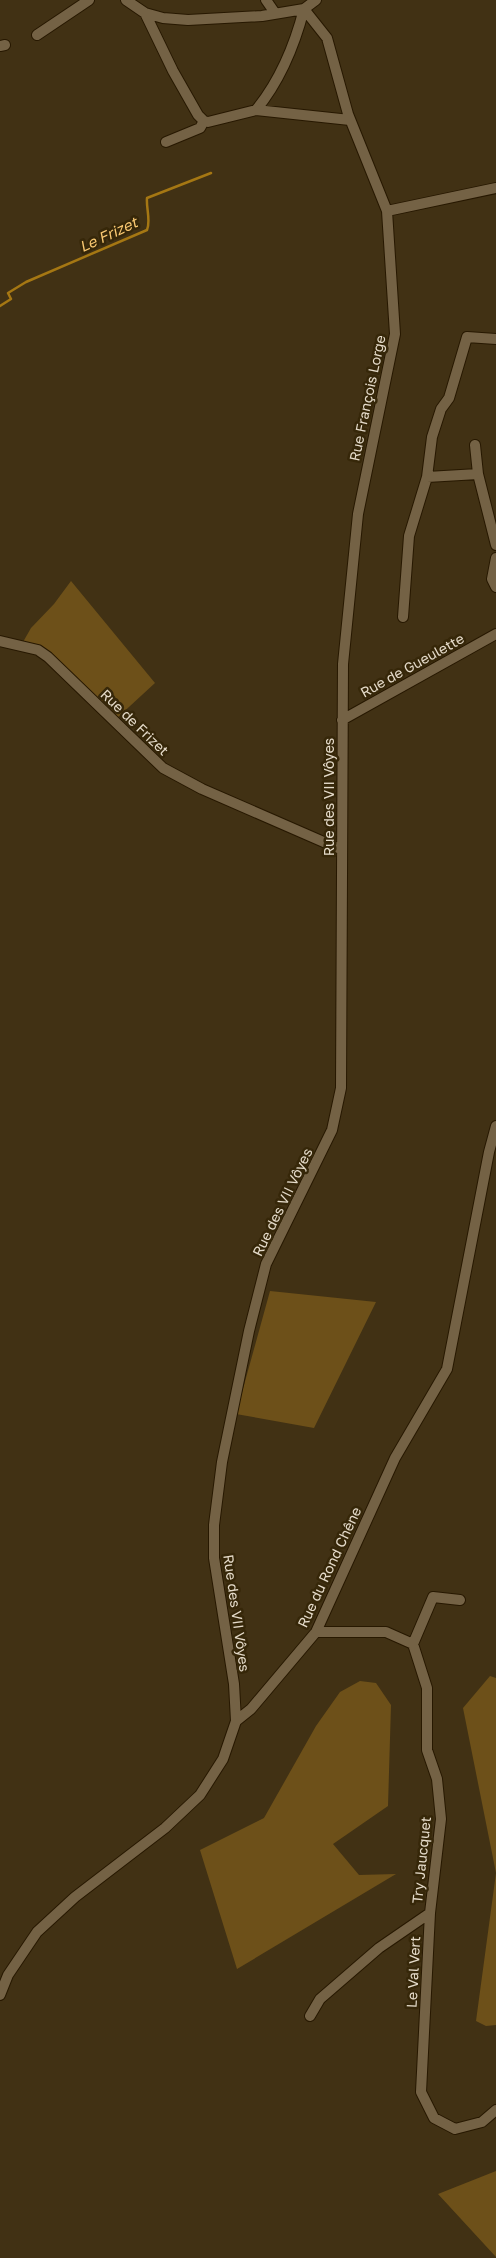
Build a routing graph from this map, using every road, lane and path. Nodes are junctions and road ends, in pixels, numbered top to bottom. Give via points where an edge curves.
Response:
1 (89, 0) edge
2 (126, 0) edge
3 (266, 0) edge
4 (316, 0) edge
5 (304, 9) junction
6 (145, 13) junction
7 (275, 14) junction
8 (37, 35) dead end
9 (256, 110) junction
10 (350, 120) junction
11 (204, 121) junction
12 (166, 142) dead end
13 (496, 188) edge
14 (387, 211) junction
15 (496, 338) edge
16 (475, 444) dead end
17 (478, 474) junction
18 (427, 477) junction
19 (496, 545) edge
20 (496, 558) edge
21 (496, 587) edge
22 (403, 617) dead end
23 (496, 634) edge
24 (0, 641) edge
25 (342, 720) junction
26 (342, 850) junction
27 (496, 1126) edge
28 (496, 1142) edge
29 (488, 1152) junction
30 (460, 1600) dead end
31 (316, 1632) junction
32 (413, 1644) junction
33 (236, 1721) junction
34 (430, 1913) junction
35 (0, 1995) edge
36 (310, 2016) dead end
37 (496, 2110) edge

1 - 8 street
2 - 6 street
3 - 7 street
4 - 5 street
5 - 7 street
5 - 9 street via 295,41 264,101
5 - 10 street, Rue François Lorge via 327,38
6 - 7 street via 188,20
6 - 11 street via 173,71
9 - 10 street
9 - 11 street
10 - 14 street, Rue François Lorge
11 - 12 street via 200,128
13 - 14 street
14 - 25 street, Rue François Lorge via 395,334 358,514 343,664
15 - 18 street via 467,337 449,398 441,409 432,437
16 - 17 street
17 - 18 street
17 - 19 street
18 - 22 street via 409,536
20 - 21 street via 492,579
23 - 25 street, Rue de Gueulette
24 - 26 street, Rue de Frizet via 38,650 48,657 163,768 202,790
25 - 26 street, Rue des VII Vôyes
26 - 33 street, Rue des VII Vôyes via 341,1088 332,1130 266,1264 249,1331 214,1525 214,1558 234,1684
27 - 29 street
28 - 29 street, Rue du Rond Chêne
29 - 31 street, Rue du Rond Chêne via 447,1369 395,1458
30 - 32 street via 433,1597
31 - 32 street via 386,1632
31 - 33 street, Rue du Rond Chêne via 251,1709
32 - 34 street, Try Jaucquet via 427,1688 428,1750 437,1779 440,1819
33 - 35 street, Rue du Rond Chêne via 223,1759 200,1795 165,1828 75,1897 37,1932 8,1975
34 - 36 street, Le Val Vert via 379,1948 320,1999
34 - 37 street, Le Val Vert via 421,2092 434,2118 455,2130 482,2122

